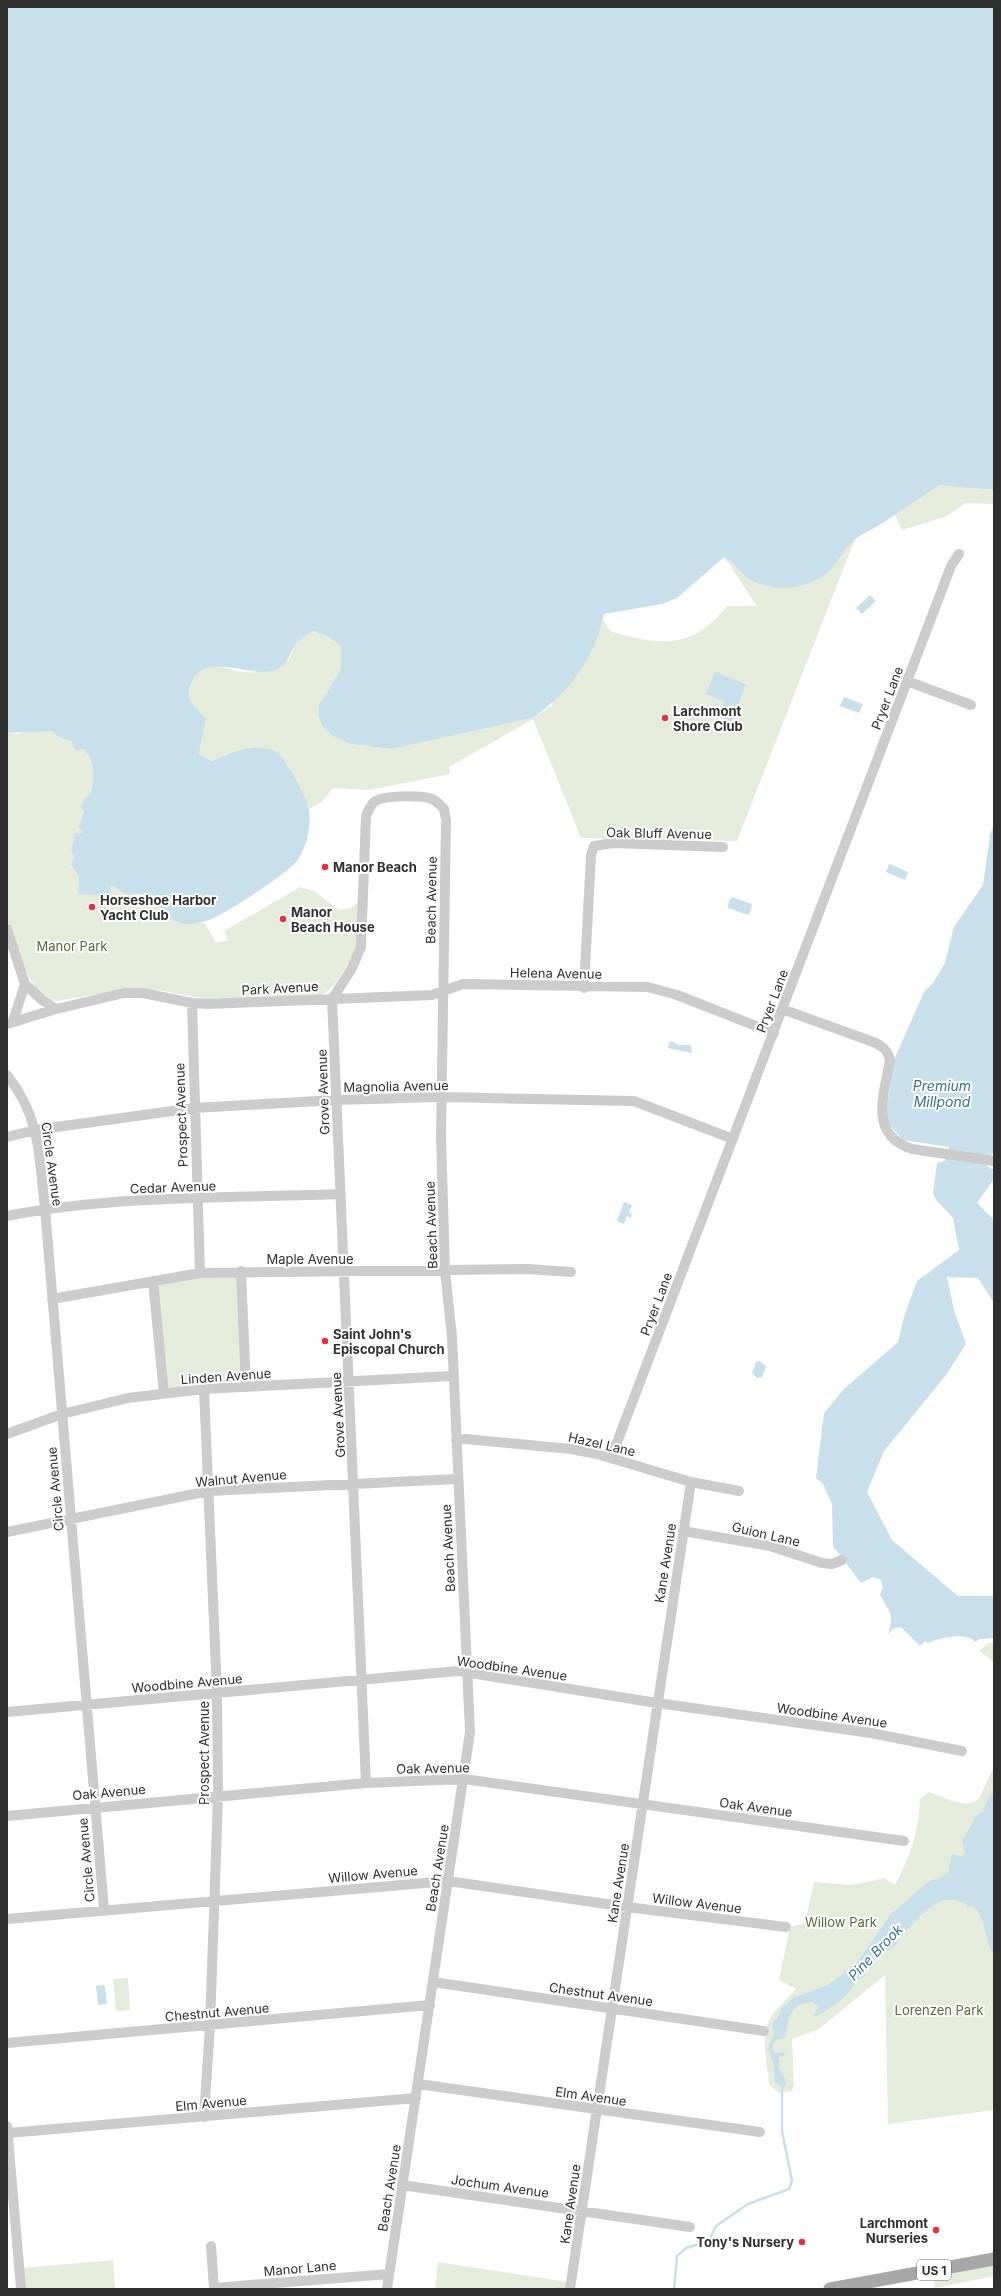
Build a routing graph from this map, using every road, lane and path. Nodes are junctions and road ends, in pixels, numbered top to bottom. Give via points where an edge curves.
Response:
1 (959, 554) dead end
2 (907, 681) junction
3 (970, 705) dead end
4 (438, 803) joint
5 (723, 847) dead end
6 (7, 929) edge
7 (25, 984) junction
8 (584, 988) junction
9 (442, 992) junction
10 (332, 998) junction
11 (192, 1003) junction
12 (56, 1009) junction
13 (782, 1009) junction
14 (10, 1022) edge
15 (774, 1033) junction
16 (7, 1074) edge
17 (440, 1097) junction
18 (336, 1100) junction
19 (194, 1108) junction
20 (35, 1130) junction
21 (7, 1137) edge
22 (733, 1139) junction
23 (992, 1160) edge
24 (341, 1194) junction
25 (198, 1199) junction
26 (46, 1209) junction
27 (7, 1216) edge
28 (445, 1270) junction
29 (241, 1271) junction
30 (571, 1272) dead end
31 (200, 1273) junction
32 (344, 1273) junction
33 (153, 1281) junction
34 (52, 1299) junction
35 (452, 1376) junction
36 (349, 1380) junction
37 (246, 1387) junction
38 (204, 1389) junction
39 (164, 1394) junction
40 (62, 1414) junction
41 (7, 1434) edge
42 (456, 1440) junction
43 (611, 1458) junction
44 (457, 1479) junction
45 (691, 1482) junction
46 (354, 1484) junction
47 (209, 1491) junction
48 (739, 1491) dead end
49 (70, 1520) junction
50 (683, 1531) junction
51 (7, 1532) edge
52 (842, 1560) dead end
53 (467, 1673) junction
54 (363, 1681) junction
55 (217, 1693) junction
56 (657, 1703) junction
57 (87, 1705) junction
58 (7, 1712) edge
59 (962, 1751) dead end
60 (464, 1779) junction
61 (366, 1783) junction
62 (218, 1797) junction
63 (643, 1805) junction
64 (95, 1806) junction
65 (7, 1816) edge
66 (904, 1840) dead end
67 (448, 1881) junction
68 (214, 1901) junction
69 (627, 1907) junction
70 (104, 1910) junction
71 (7, 1919) edge
72 (786, 1927) dead end
73 (433, 1982) junction
74 (430, 2005) junction
75 (612, 2009) junction
76 (210, 2026) junction
77 (764, 2031) dead end
78 (7, 2043) edge
79 (418, 2084) junction
80 (416, 2098) junction
81 (597, 2110) junction
82 (204, 2117) junction
83 (7, 2129) edge
84 (760, 2132) dead end
85 (402, 2185) junction
86 (582, 2211) junction
87 (11, 2212) edge
88 (690, 2227) dead end
89 (211, 2246) dead end
90 (994, 2259) edge
91 (389, 2274) junction
92 (861, 2286) edge
93 (21, 2289) edge
94 (214, 2289) edge
95 (387, 2289) edge
96 (570, 2289) edge
97 (830, 2289) edge

1 - 2 street, Pryer Lane via 951,566
2 - 3 street
2 - 13 street, Pryer Lane
4 - 9 street, Beach Avenue via 444,809 446,820
4 - 10 street, Park Avenue via 415,796 384,799 374,802 370,807 366,816 361,947 351,970
5 - 8 street, Oak Bluff Avenue via 613,843 594,846 591,855
6 - 7 street
7 - 12 street
7 - 14 street, Park Avenue
8 - 9 street, Helena Avenue via 464,984
8 - 15 street, Helena Avenue via 648,988 678,995
9 - 10 street, Helena Avenue via 432,995
9 - 17 street, Beach Avenue
10 - 11 street, Park Avenue via 266,1003
10 - 18 street, Grove Avenue
11 - 12 street, Park Avenue via 160,996 124,993
11 - 19 street, Prospect Avenue
12 - 14 street, Park Avenue
13 - 15 street, Pryer Lane
13 - 23 street via 884,1047 890,1060 882,1124 889,1136 900,1145 912,1149
15 - 22 street, Pryer Lane
16 - 20 street, Circle Avenue via 22,1094 32,1115
17 - 18 street, Magnolia Avenue
17 - 22 street, Magnolia Avenue via 634,1101
17 - 28 street, Beach Avenue
18 - 19 street, Magnolia Avenue
18 - 24 street, Grove Avenue
19 - 20 street, Magnolia Avenue
19 - 25 street, Prospect Avenue
20 - 21 street, Magnolia Avenue
20 - 26 street, Circle Avenue
22 - 43 street, Pryer Lane
24 - 25 street, Cedar Avenue
24 - 32 street, Grove Avenue
25 - 26 street, Cedar Avenue via 130,1201
25 - 31 street, Prospect Avenue
26 - 27 street, Cedar Avenue
26 - 34 street, Circle Avenue
28 - 30 street, Maple Avenue via 528,1269
28 - 32 street, Maple Avenue
28 - 35 street, Beach Avenue via 452,1337
29 - 31 street, Maple Avenue
29 - 32 street, Maple Avenue
29 - 37 street
31 - 33 street, Maple Avenue
32 - 36 street, Grove Avenue
33 - 34 street, Maple Avenue
33 - 39 street
34 - 40 street, Circle Avenue
35 - 36 street, Linden Avenue
35 - 42 street, Beach Avenue
36 - 37 street, Linden Avenue
36 - 46 street, Grove Avenue
37 - 38 street, Linden Avenue
38 - 39 street, Linden Avenue
38 - 47 street, Prospect Avenue
39 - 40 street, Linden Avenue via 128,1398
40 - 41 street, Linden Avenue
40 - 49 street, Circle Avenue
42 - 43 street, Hazel Lane via 571,1449
42 - 44 street, Beach Avenue
43 - 45 street, Hazel Lane
44 - 46 street, Walnut Avenue
44 - 53 street, Beach Avenue
45 - 48 street, Hazel Lane
45 - 50 street, Kane Avenue
46 - 47 street, Walnut Avenue
46 - 54 street, Grove Avenue
47 - 49 street, Walnut Avenue
47 - 55 street, Prospect Avenue
49 - 51 street, Walnut Avenue
49 - 57 street, Circle Avenue
50 - 52 street, Guion Lane via 770,1546 822,1563 832,1564
50 - 56 street, Kane Avenue
53 - 54 street, Woodbine Avenue via 458,1671
53 - 56 street, Woodbine Avenue
53 - 60 street, Beach Avenue via 470,1732
54 - 55 street, Woodbine Avenue
54 - 61 street, Grove Avenue
55 - 57 street, Woodbine Avenue
55 - 62 street, Prospect Avenue
56 - 59 street, Woodbine Avenue via 871,1733
56 - 63 street, Kane Avenue
57 - 58 street, Woodbine Avenue
57 - 64 street, Circle Avenue
60 - 61 street, Oak Avenue
60 - 63 street, Oak Avenue
60 - 67 street, Beach Avenue
61 - 62 street, Oak Avenue
62 - 64 street, Oak Avenue
62 - 68 street, Prospect Avenue
63 - 66 street, Oak Avenue
63 - 69 street, Kane Avenue
64 - 65 street, Oak Avenue
64 - 70 street, Circle Avenue
67 - 68 street, Willow Avenue
67 - 69 street, Willow Avenue
67 - 73 street, Beach Avenue
68 - 70 street, Willow Avenue
68 - 76 street, Prospect Avenue
69 - 72 street, Willow Avenue
69 - 75 street, Kane Avenue
70 - 71 street, Willow Avenue
73 - 74 street, Beach Avenue
73 - 75 street, Chestnut Avenue
74 - 76 street, Chestnut Avenue
74 - 79 street, Beach Avenue
75 - 77 street, Chestnut Avenue
75 - 81 street, Kane Avenue
76 - 78 street, Chestnut Avenue
76 - 82 street, Prospect Avenue
79 - 80 street, Beach Avenue
79 - 81 street, Elm Avenue
80 - 82 street, Elm Avenue
80 - 85 street, Beach Avenue
81 - 84 street, Elm Avenue
81 - 86 street, Kane Avenue
82 - 83 street, Elm Avenue
83 - 87 street
85 - 86 street, Jochum Avenue
85 - 91 street, Beach Avenue
86 - 88 street, Jochum Avenue
86 - 96 street, Kane Avenue
87 - 93 street
89 - 94 street
90 - 92 main road, US 1
91 - 94 street, Manor Lane
91 - 95 street, Beach Avenue
92 - 97 main road, US 1

